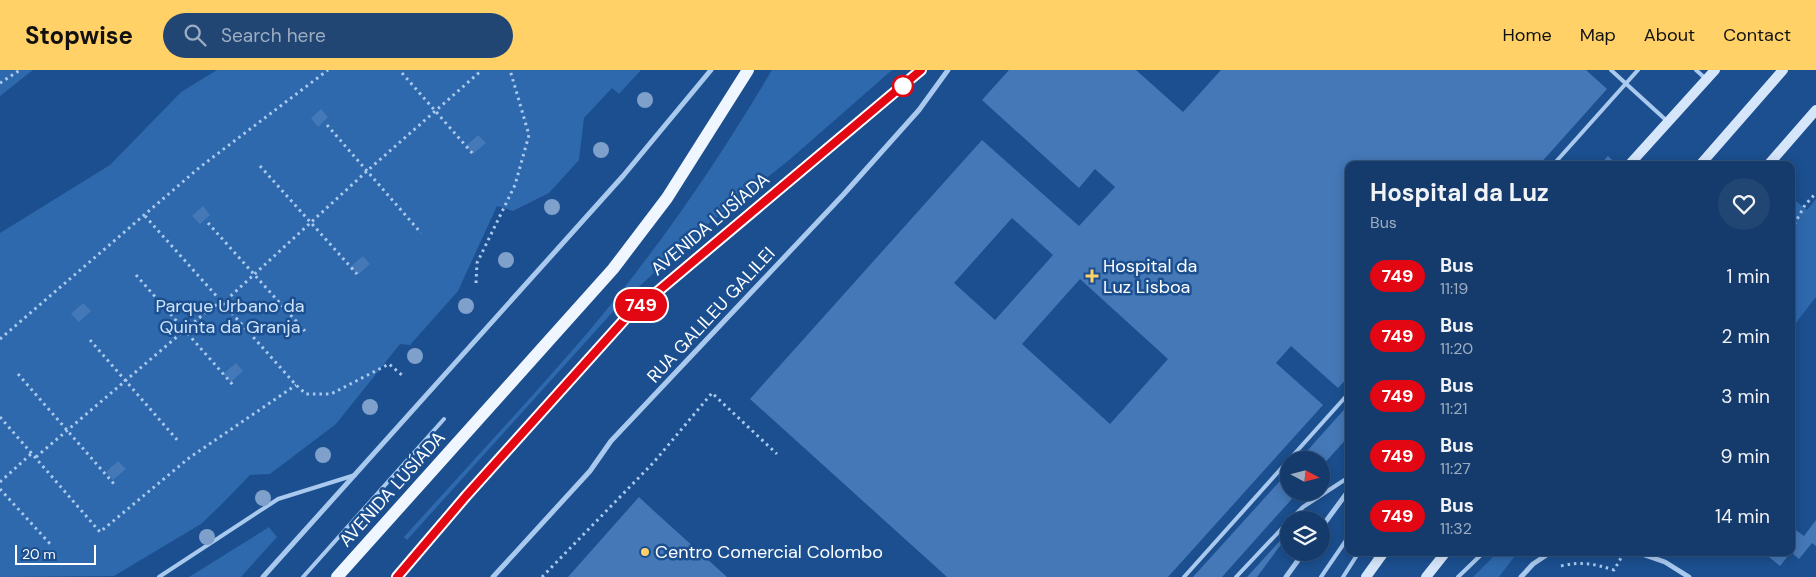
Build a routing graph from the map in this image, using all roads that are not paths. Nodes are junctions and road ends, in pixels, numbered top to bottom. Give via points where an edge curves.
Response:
1 (712, 70) edge
2 (748, 70) edge
3 (921, 70) edge
4 (948, 70) edge
5 (1611, 70) edge
6 (1638, 70) edge
7 (1696, 70) edge
8 (1715, 70) edge
9 (1783, 70) edge
10 (1706, 79) junction
11 (1626, 84) junction
12 (1816, 110) edge
13 (1668, 122) junction
14 (1557, 161) edge
15 (1633, 161) edge
16 (1703, 161) edge
17 (1771, 161) edge
18 (1345, 397) edge
19 (444, 419) dead end
20 (357, 474) junction
21 (1345, 480) edge
22 (1345, 495) edge
23 (1299, 511) edge
24 (1330, 516) edge
25 (1280, 531) edge
26 (1345, 542) edge
27 (1356, 556) edge
28 (1381, 556) edge
29 (1443, 556) edge
30 (1480, 556) edge
31 (1545, 556) edge
32 (1647, 556) edge
33 (1298, 561) edge
34 (159, 577) edge
35 (263, 577) edge
36 (302, 577) edge
37 (337, 577) edge
38 (397, 577) edge
39 (492, 577) edge
40 (1184, 577) edge
41 (1236, 577) edge
42 (1286, 577) edge
43 (1321, 577) edge
44 (1343, 577) edge
45 (1366, 577) edge
46 (1426, 577) edge
47 (1458, 577) edge
48 (1521, 577) edge
49 (1689, 577) edge

1 - 20 street via 623,176
2 - 37 main road, AVENIDA LUSÍADA via 666,198 613,269
3 - 38 main road, AVENIDA LUSÍADA via 625,319
4 - 39 street, RUA GALILEU GALILEI via 919,110 857,179 611,441 590,471
5 - 11 lane
6 - 11 lane
7 - 10 lane
8 - 10 main road
9 - 16 main road
10 - 13 main road
11 - 13 lane
11 - 14 lane
12 - 17 main road
13 - 15 main road
18 - 40 lane
19 - 36 lane
20 - 34 lane via 278,499
20 - 35 street
21 - 23 lane
22 - 24 street
25 - 41 lane
26 - 43 lane
27 - 44 lane
28 - 45 main road
29 - 46 main road
30 - 47 lane
31 - 48 street
32 - 49 street
33 - 42 street

